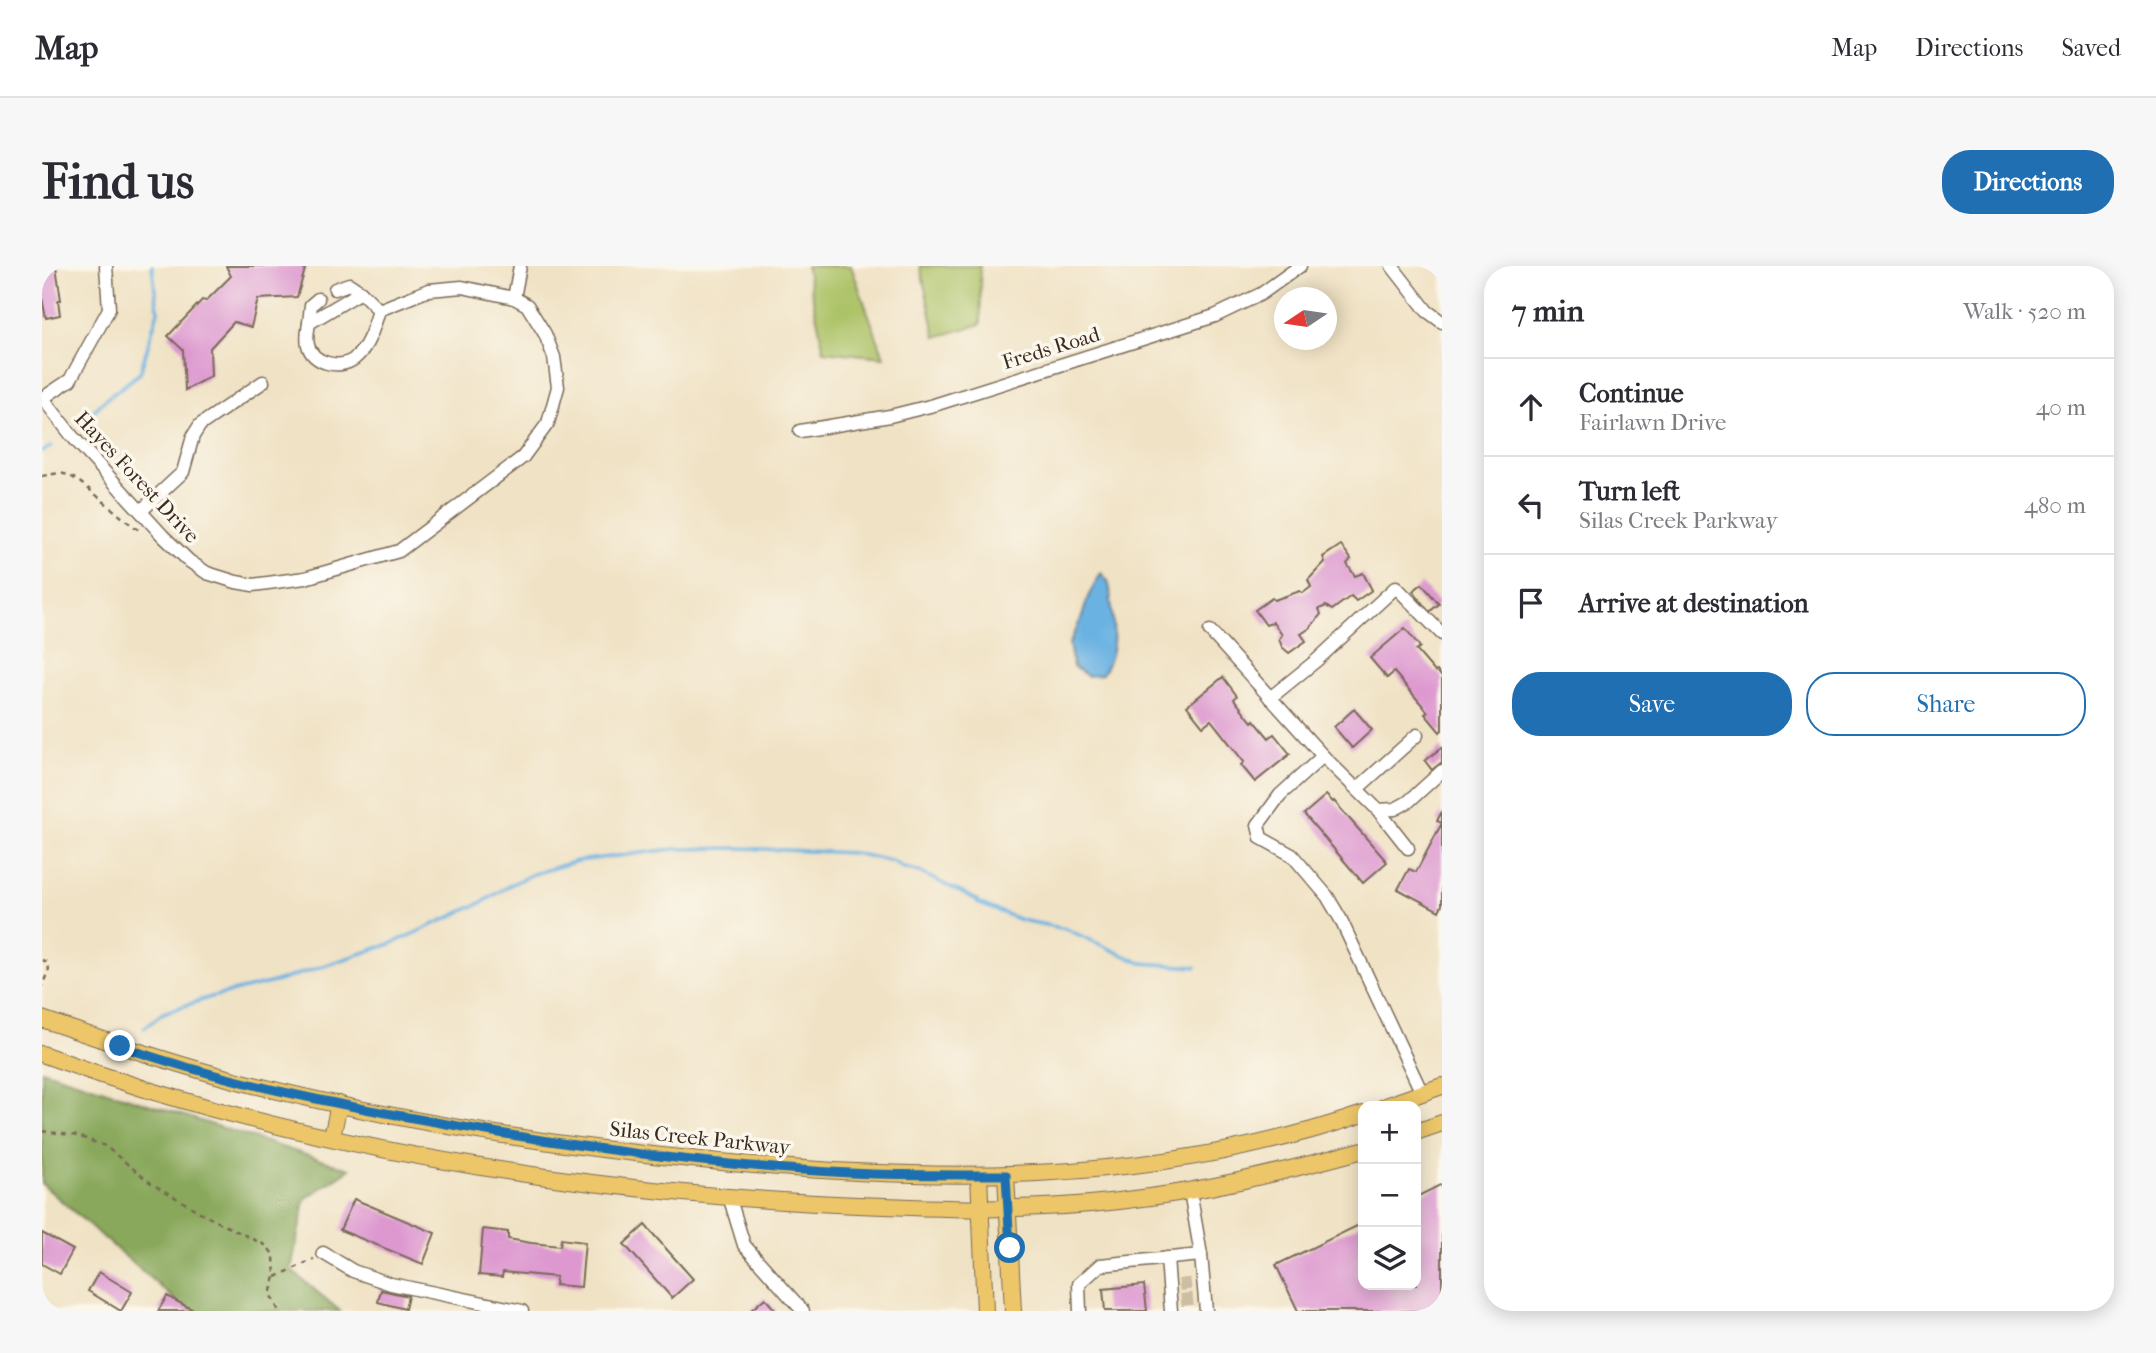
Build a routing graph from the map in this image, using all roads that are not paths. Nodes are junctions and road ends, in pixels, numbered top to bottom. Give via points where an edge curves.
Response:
1 (106, 266) edge
2 (520, 266) edge
3 (1300, 266) edge
4 (1392, 266) edge
5 (335, 289) dead end
6 (361, 292) junction
7 (514, 298) junction
8 (318, 299) dead end
9 (379, 310) junction
10 (1442, 322) edge
11 (309, 323) junction
12 (263, 382) dead end
13 (42, 398) edge
14 (800, 431) dead end
15 (141, 511) junction
16 (1210, 631) dead end
17 (1442, 634) edge
18 (1270, 698) junction
19 (1417, 735) dead end
20 (1323, 756) junction
21 (1442, 771) edge
22 (1357, 789) junction
23 (1378, 810) junction
24 (1408, 848) dead end
25 (42, 1018) edge
26 (42, 1054) edge
27 (1442, 1086) edge
28 (1422, 1093) junction
29 (1399, 1101) edge
30 (339, 1104) junction
31 (1358, 1115) edge
32 (1442, 1123) edge
33 (1421, 1130) edge
34 (332, 1137) junction
35 (1358, 1151) edge
36 (979, 1175) junction
37 (1006, 1175) junction
38 (1190, 1191) junction
39 (729, 1196) junction
40 (1008, 1209) junction
41 (979, 1210) junction
42 (323, 1254) road end
43 (1201, 1255) junction
44 (1167, 1258) junction
45 (1174, 1304) edge
46 (522, 1311) edge
47 (803, 1311) edge
48 (985, 1311) edge
49 (1013, 1311) edge
50 (1080, 1311) edge
51 (1206, 1311) edge

1 - 13 street via 109,309 70,380
2 - 7 street
3 - 14 street, Freds Road via 1215,316 934,405
4 - 10 street via 1427,311
5 - 6 street via 349,284
6 - 9 street
6 - 11 street
7 - 9 street via 462,287 429,290
7 - 15 street, Hayes Forest Drive via 527,306 554,357 558,387 548,423 523,457 399,551 305,578 263,585 236,583 189,561
8 - 11 street via 311,305
9 - 11 street via 363,349 344,365 314,356 308,348
12 - 15 street via 200,425 183,472
13 - 15 street, Hayes Forest Drive
16 - 18 street
17 - 18 street via 1395,587
18 - 20 street
19 - 22 street
20 - 22 street
20 - 28 street via 1280,795 1258,825 1261,838 1292,855 1327,896
21 - 23 street via 1395,810
22 - 23 street
23 - 24 street
25 - 30 main road, Silas Creek Parkway via 134,1051
26 - 34 main road via 162,1095
27 - 28 main road
28 - 29 main road
30 - 34 main road
30 - 36 main road, Silas Creek Parkway via 570,1146 873,1174
31 - 37 main road, Silas Creek Parkway via 1244,1146 1163,1161
32 - 33 main road
34 - 39 main road via 546,1176
35 - 38 main road
36 - 37 main road, Silas Creek Parkway
36 - 41 main road
37 - 40 main road
38 - 40 main road
38 - 43 street
39 - 41 main road
39 - 47 street via 744,1245
40 - 41 main road
40 - 49 main road
41 - 48 main road
42 - 46 street via 391,1284
43 - 44 street
43 - 51 street
44 - 45 street
44 - 50 street via 1100,1265 1079,1284

